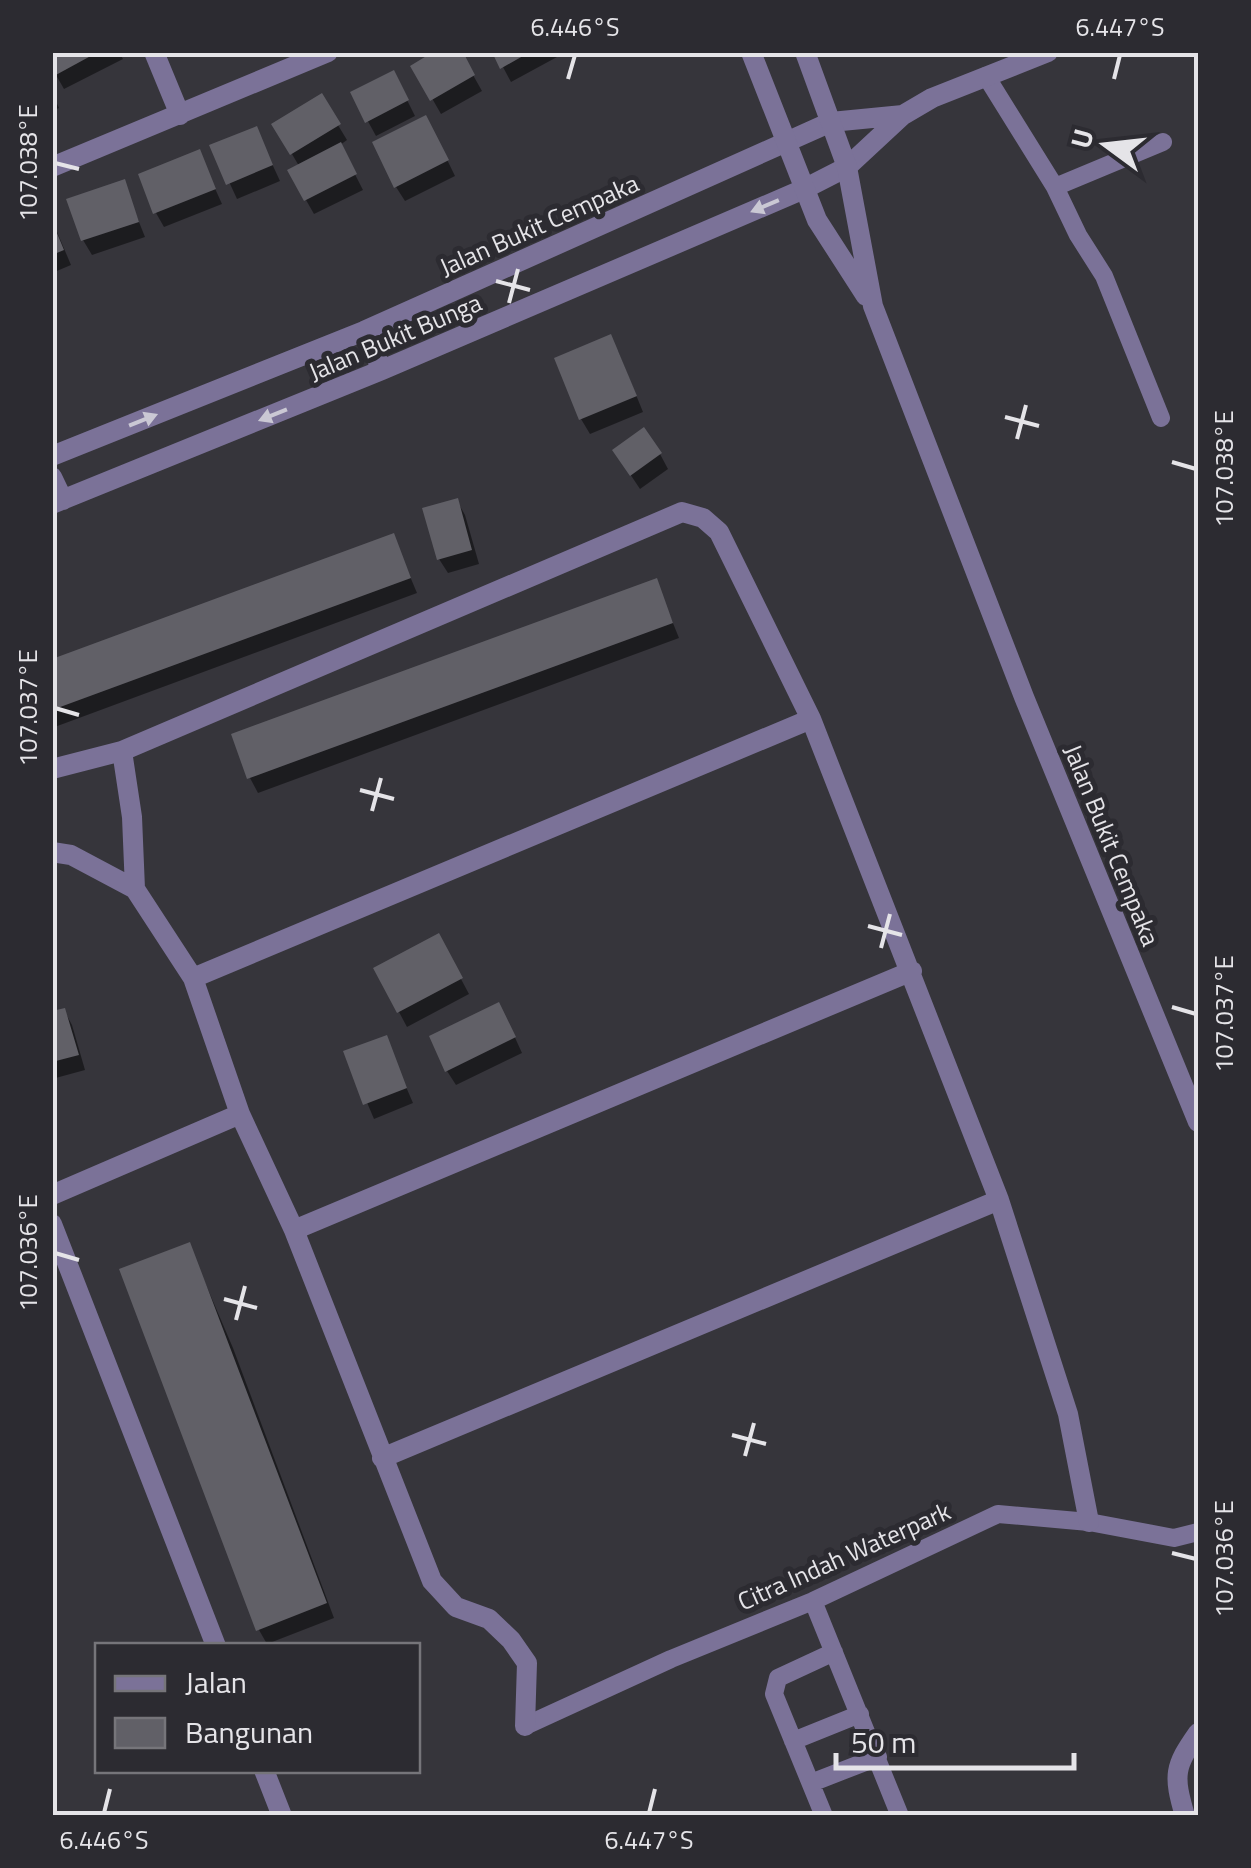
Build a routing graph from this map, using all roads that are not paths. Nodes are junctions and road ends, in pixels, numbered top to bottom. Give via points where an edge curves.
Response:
1 (154, 52) edge
2 (328, 52) edge
3 (751, 52) edge
4 (805, 52) edge
5 (1048, 52) edge
6 (986, 76) junction
7 (180, 115) junction
8 (903, 115) junction
9 (831, 122) junction
10 (1163, 142) dead end
11 (788, 143) junction
12 (52, 167) edge
13 (847, 168) junction
14 (1055, 186) junction
15 (804, 189) junction
16 (873, 306) junction
17 (364, 331) junction
18 (382, 370) junction
19 (1161, 418) dead end
20 (52, 456) edge
21 (52, 477) edge
22 (58, 502) edge
23 (811, 720) junction
24 (122, 751) junction
25 (52, 769) edge
26 (52, 852) edge
27 (134, 889) junction
28 (912, 972) junction
29 (194, 978) junction
30 (240, 1114) junction
31 (1198, 1122) edge
32 (52, 1195) edge
33 (998, 1200) junction
34 (52, 1224) edge
35 (294, 1230) junction
36 (382, 1458) junction
37 (1089, 1522) junction
38 (1198, 1532) edge
39 (812, 1601) junction
40 (215, 1643) edge
41 (834, 1652) junction
42 (860, 1714) junction
43 (525, 1726) joint
44 (1198, 1733) edge
45 (793, 1741) junction
46 (878, 1758) junction
47 (265, 1773) edge
48 (811, 1783) junction
49 (282, 1816) edge
50 (824, 1816) edge
51 (900, 1816) edge
52 (1185, 1816) edge

1 - 7 street
2 - 7 street
3 - 11 street
4 - 9 street
5 - 6 street, Jalan Bukit Cempaka
6 - 8 street, Jalan Bukit Cempaka
6 - 14 lane
7 - 12 street
8 - 9 street, Jalan Bukit Cempaka
8 - 13 street, Jalan Bukit Bunga
9 - 11 street, Jalan Bukit Cempaka
9 - 13 street
10 - 14 lane
11 - 15 street
11 - 17 street, Jalan Bukit Cempaka
13 - 15 street, Jalan Bukit Bunga
13 - 16 street
14 - 19 lane via 1104,276
15 - 16 street
15 -> 18 street, Jalan Bukit Bunga
16 - 31 street, Jalan Bukit Cempaka
17 - 18 street
20 -> 17 street, Jalan Bukit Cempaka
18 -> 22 street, Jalan Bukit Bunga
21 - 22 street
23 - 24 street via 719,532 682,512
23 - 28 street
23 - 29 street
24 - 25 street
24 - 27 street
26 - 27 street
27 - 29 street
28 - 33 street
28 - 35 street
29 - 30 street
30 - 32 street
30 - 35 street
33 - 36 street
33 - 37 street via 1068,1414
34 - 40 street
35 - 36 street
36 - 43 street via 432,1582 456,1607 490,1619 526,1663
37 - 38 lane, Citra Indah Waterpark via 1174,1538
37 - 39 lane, Citra Indah Waterpark via 998,1514
39 - 41 lane
39 - 43 lane, Citra Indah Waterpark
41 - 42 lane
41 - 45 lane via 774,1684
42 - 45 lane
42 - 46 lane
44 - 52 street via 1178,1763
45 - 48 lane
46 - 48 lane
46 - 51 lane
47 - 49 street
48 - 50 lane

